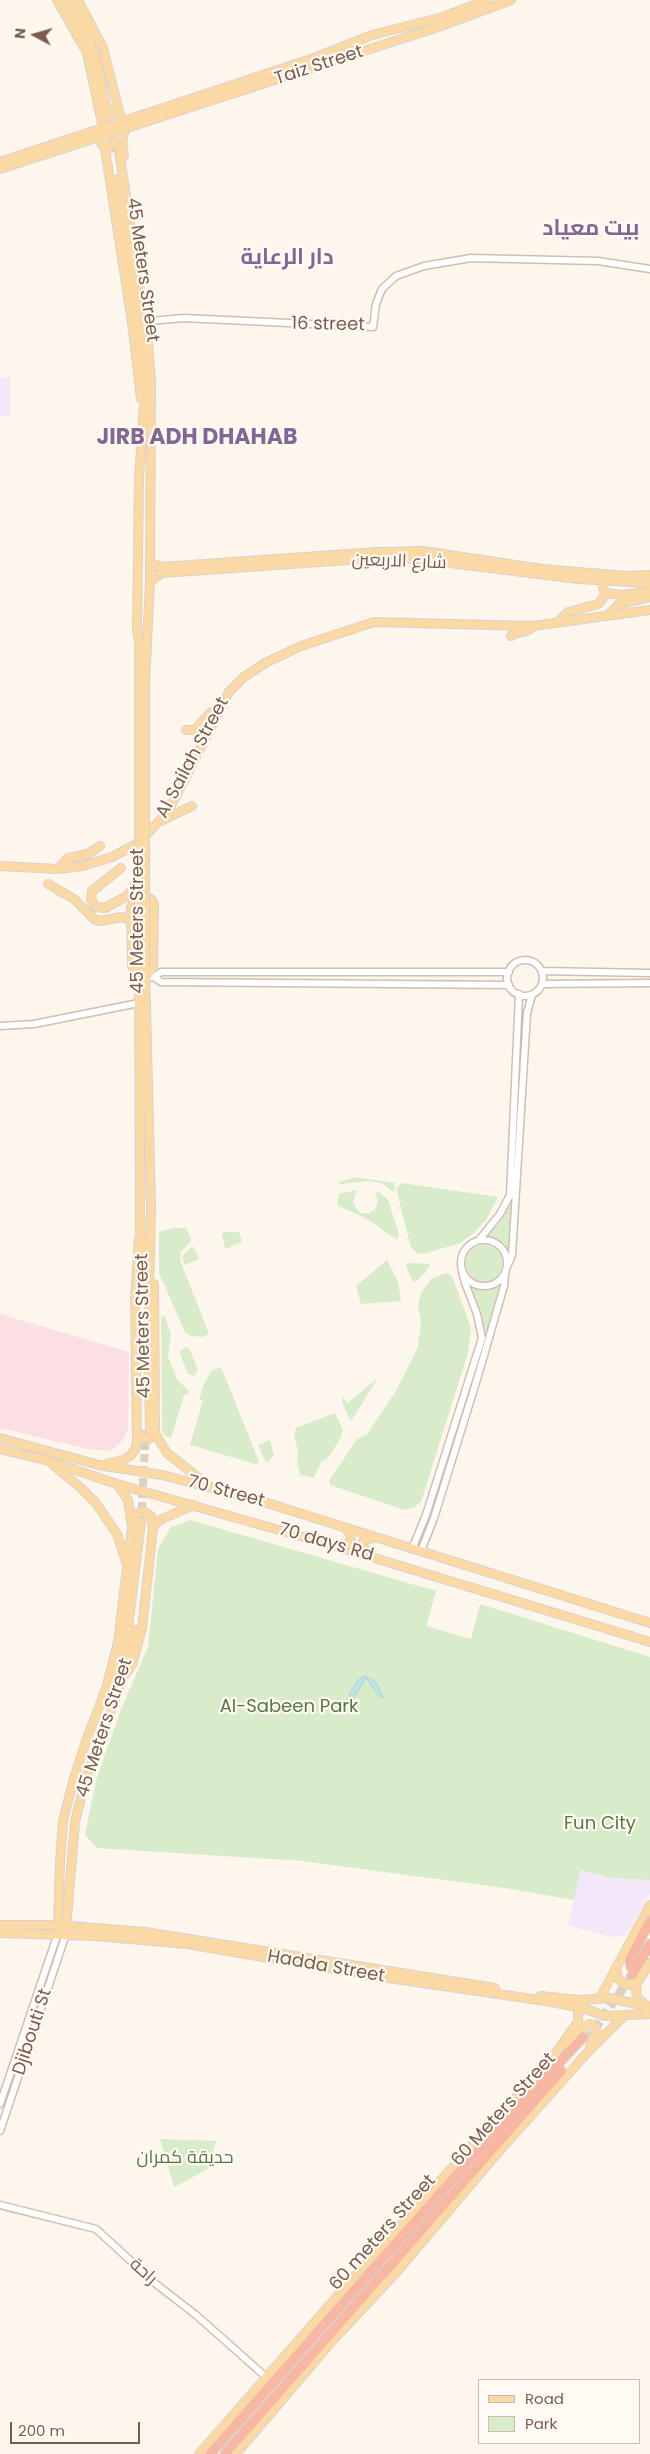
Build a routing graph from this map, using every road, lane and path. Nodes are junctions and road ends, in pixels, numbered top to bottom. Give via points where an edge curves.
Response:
1 (57, 0) edge
2 (64, 0) edge
3 (71, 0) edge
4 (78, 0) edge
5 (487, 0) edge
6 (511, 0) edge
7 (109, 110) junction
8 (124, 126) junction
9 (103, 128) junction
10 (92, 138) junction
11 (106, 149) junction
12 (119, 150) junction
13 (0, 162) edge
14 (0, 169) edge
15 (650, 268) edge
16 (150, 321) junction
17 (142, 413) junction
18 (152, 413) junction
19 (150, 563) junction
20 (162, 570) junction
21 (542, 572) junction
22 (650, 576) edge
23 (150, 581) junction
24 (601, 581) junction
25 (650, 583) edge
26 (650, 592) edge
27 (605, 593) junction
28 (650, 597) edge
29 (650, 610) edge
30 (608, 615) junction
31 (557, 623) junction
32 (532, 626) junction
33 (511, 636) dead end
34 (142, 683) junction
35 (217, 712) junction
36 (186, 730) dead end
37 (192, 806) dead end
38 (163, 820) junction
39 (100, 846) dead end
40 (0, 866) edge
41 (121, 868) dead end
42 (58, 869) junction
43 (139, 872) junction
44 (48, 884) dead end
45 (131, 923) junction
46 (140, 970) junction
47 (542, 971) junction
48 (509, 972) junction
49 (650, 973) edge
50 (150, 978) junction
51 (650, 983) edge
52 (542, 984) junction
53 (509, 985) junction
54 (518, 994) junction
55 (532, 995) junction
56 (142, 1002) junction
57 (0, 1026) edge
58 (513, 1195) junction
59 (140, 1231) junction
60 (479, 1240) junction
61 (507, 1267) junction
62 (462, 1271) junction
63 (505, 1274) junction
64 (485, 1339) junction
65 (474, 1374) junction
66 (150, 1430) junction
67 (138, 1433) junction
68 (0, 1438) edge
69 (0, 1449) edge
70 (49, 1461) junction
71 (99, 1465) junction
72 (117, 1484) junction
73 (211, 1488) junction
74 (193, 1505) junction
75 (132, 1527) junction
76 (344, 1527) junction
77 (152, 1528) junction
78 (378, 1538) junction
79 (335, 1546) junction
80 (412, 1548) junction
81 (422, 1551) junction
82 (371, 1557) junction
83 (128, 1569) junction
84 (650, 1623) edge
85 (650, 1642) edge
86 (121, 1681) junction
87 (107, 1686) junction
88 (74, 1778) junction
89 (85, 1781) junction
90 (650, 1905) edge
91 (650, 1921) edge
92 (0, 1925) edge
93 (62, 1930) junction
94 (0, 1932) edge
95 (650, 1933) edge
96 (650, 1944) edge
97 (650, 1954) edge
98 (650, 1963) edge
99 (616, 1968) junction
100 (632, 1971) junction
101 (638, 1983) junction
102 (598, 1998) junction
103 (578, 2007) junction
104 (650, 2010) edge
105 (626, 2015) junction
106 (555, 2054) junction
107 (586, 2054) junction
108 (0, 2104) edge
109 (0, 2131) edge
110 (495, 2156) junction
111 (472, 2174) junction
112 (0, 2205) edge
113 (391, 2242) junction
114 (315, 2328) junction
115 (329, 2338) junction
116 (266, 2377) junction
117 (286, 2392) junction
118 (215, 2442) junction
119 (199, 2454) edge
120 (210, 2454) edge
121 (225, 2454) edge
122 (236, 2454) edge

1 - 7 main road, 45 Meters Street via 87,53
2 - 7 main road, 45 Meters Street via 89,41
3 - 7 main road, 45 Meters Street via 96,42
4 - 7 main road, 45 Meters Street via 103,48
5 - 8 main road, Taiz Street via 443,17 372,36
6 - 8 main road, Taiz Street via 441,26
7 - 8 main road, 45 Meters Street
7 - 9 main road, 45 Meters Street
8 - 9 main road
8 - 10 main road
8 - 12 main road, 45 Meters Street
9 - 13 main road
10 - 11 main road via 99,140
10 - 14 main road
11 - 12 main road via 113,142
11 - 17 main road, 45 Meters Street
12 - 16 main road, 45 Meters Street
12 - 17 main road, 45 Meters Street via 142,344 145,389
12 - 18 main road, 45 Meters Street via 148,342
15 - 16 street, 16 street via 598,262 471,258 424,266 396,276 382,289 373,328 184,318
16 - 18 main road, 45 Meters Street via 156,375
17 - 34 main road, 45 Meters Street via 137,629
18 - 19 main road, 45 Meters Street
19 - 20 main road, شارع الاربعين
19 - 23 main road, 45 Meters Street
20 - 21 main road, شارع الاربعين via 377,552 423,552
20 - 23 main road, شارع الاربعين
21 - 22 main road, شارع الاربعين
21 - 24 main road, شارع الاربعين
23 - 34 main road, 45 Meters Street
24 - 25 main road, شارع الاربعين
24 - 27 main road
26 - 27 main road
27 - 31 main road via 598,604 568,612
28 - 30 main road via 619,604
29 - 30 main road, Al Sailah Street
30 - 31 main road, Al Sailah Street
31 - 32 main road, Al Sailah Street
32 - 33 main road
32 - 35 main road, Al Sailah Street via 367,623 301,646 265,664 228,692
34 - 43 main road, 45 Meters Street, bridge
34 - 46 main road, 45 Meters Street, bridge
35 - 36 main road via 211,712 196,730
35 - 38 main road, Al Sailah Street
37 - 38 main road
38 - 42 main road, Al Sailah Street via 140,842 112,857
39 - 42 main road via 91,853 68,858
40 - 42 main road, Al Sailah Street
41 - 43 main road, bridge via 92,891 91,900 96,907 105,908 127,896 134,888
43 - 46 main road, 45 Meters Street, bridge
44 - 45 main road via 74,899 94,919 122,917
45 - 46 main road via 132,966
45 - 50 main road via 137,898 151,899 154,904
46 - 50 main road, 45 Meters Street
46 - 56 main road, 45 Meters Street
47 - 48 street via 535,962 525,960 514,964
47 - 49 street
47 - 52 street
48 - 50 street via 161,972
48 - 53 street
50 - 53 street via 161,982
50 - 56 main road, 45 Meters Street
51 - 52 street
52 - 55 street
53 - 54 street
54 - 55 street
54 - 58 street
55 - 58 street via 527,1013
56 - 57 street via 34,1024
56 - 59 main road, 45 Meters Street
56 - 66 main road, 45 Meters Street via 150,1237 154,1255
58 - 60 street
58 - 61 street via 512,1255
59 - 66 main road, 45 Meters Street via 144,1249
59 - 67 main road via 135,1299
60 - 61 street via 500,1246 507,1259
60 - 62 street via 464,1252
61 - 63 street
62 - 63 street via 469,1281 482,1286 495,1284
62 - 64 street
63 - 64 street via 504,1286
64 - 65 street
65 - 80 street
65 - 81 street
66 - 67 main road via 149,1439 140,1437
66 - 73 main road via 167,1453
67 - 71 main road via 135,1450 130,1456
68 - 71 main road, 70 Street
69 - 70 main road, 70 days Rd
70 - 72 main road, 70 days Rd
70 - 83 main road via 96,1503 118,1534
71 - 73 main road, 70 Street
72 - 74 main road, 70 days Rd
72 - 75 main road via 128,1500
73 - 76 main road, 70 Street
74 - 77 main road via 158,1521
74 - 79 main road, 70 days Rd
75 - 77 main road via 136,1514 143,1511 151,1516
75 - 83 main road
76 - 78 main road, 70 Street
76 - 79 main road via 351,1540 346,1545
77 - 86 main road via 142,1628 132,1665
78 - 80 main road, 70 Street
78 - 82 main road via 363,1542 363,1548
79 - 82 main road, 70 days Rd
80 - 81 main road, 70 Street
81 - 84 main road, 70 Street
82 - 85 main road, 70 days Rd
83 - 87 main road via 118,1642
86 - 87 main road, 45 Meters Street via 136,1618 144,1522 126,1642 119,1667
86 - 89 main road, 45 Meters Street
87 - 88 main road, 45 Meters Street
88 - 89 main road
88 - 93 main road, 45 Meters Street via 63,1821
89 - 93 main road, 45 Meters Street via 75,1822
90 - 99 main road
91 - 100 highway via 630,1959
92 - 93 main road, Hadda Street
93 - 94 main road, Hadda Street
93 - 102 main road, Hadda Street via 145,1932 546,1996 578,2000
93 - 103 main road, Hadda Street via 187,1944
93 - 108 street, Djibouti St
93 - 109 street, Djibouti St
95 - 100 highway
96 - 100 highway
97 - 100 highway
98 - 101 main road
99 - 101 main road via 621,1982 627,1985
99 - 102 main road
101 - 104 main road via 637,1998
102 - 104 main road, Hadda Street via 610,1998
103 - 105 main road, Hadda Street via 605,2016
103 - 106 main road, 60 Meters Street via 578,2022
104 - 105 main road, Hadda Street
105 - 107 main road, 60 Meters Street
106 - 107 main road via 564,2049 581,2028 590,2024 597,2032
106 - 113 main road, 60 Meters Street
107 - 110 main road, 60 Meters Street
110 - 111 highway
110 - 115 main road, 60 Meters Street via 394,2275
111 - 113 highway, 60 meters Street via 585,2039
111 - 115 highway, 60 meters Street
112 - 116 street, راحة via 96,2229
113 - 114 highway, 60 meters Street
114 - 116 main road
114 - 118 highway, 60 meters Street
115 - 117 highway, 60 meters Street
116 - 118 main road
117 - 121 highway, 60 meters Street
117 - 122 main road
118 - 119 main road
118 - 120 highway, 60 meters Street

